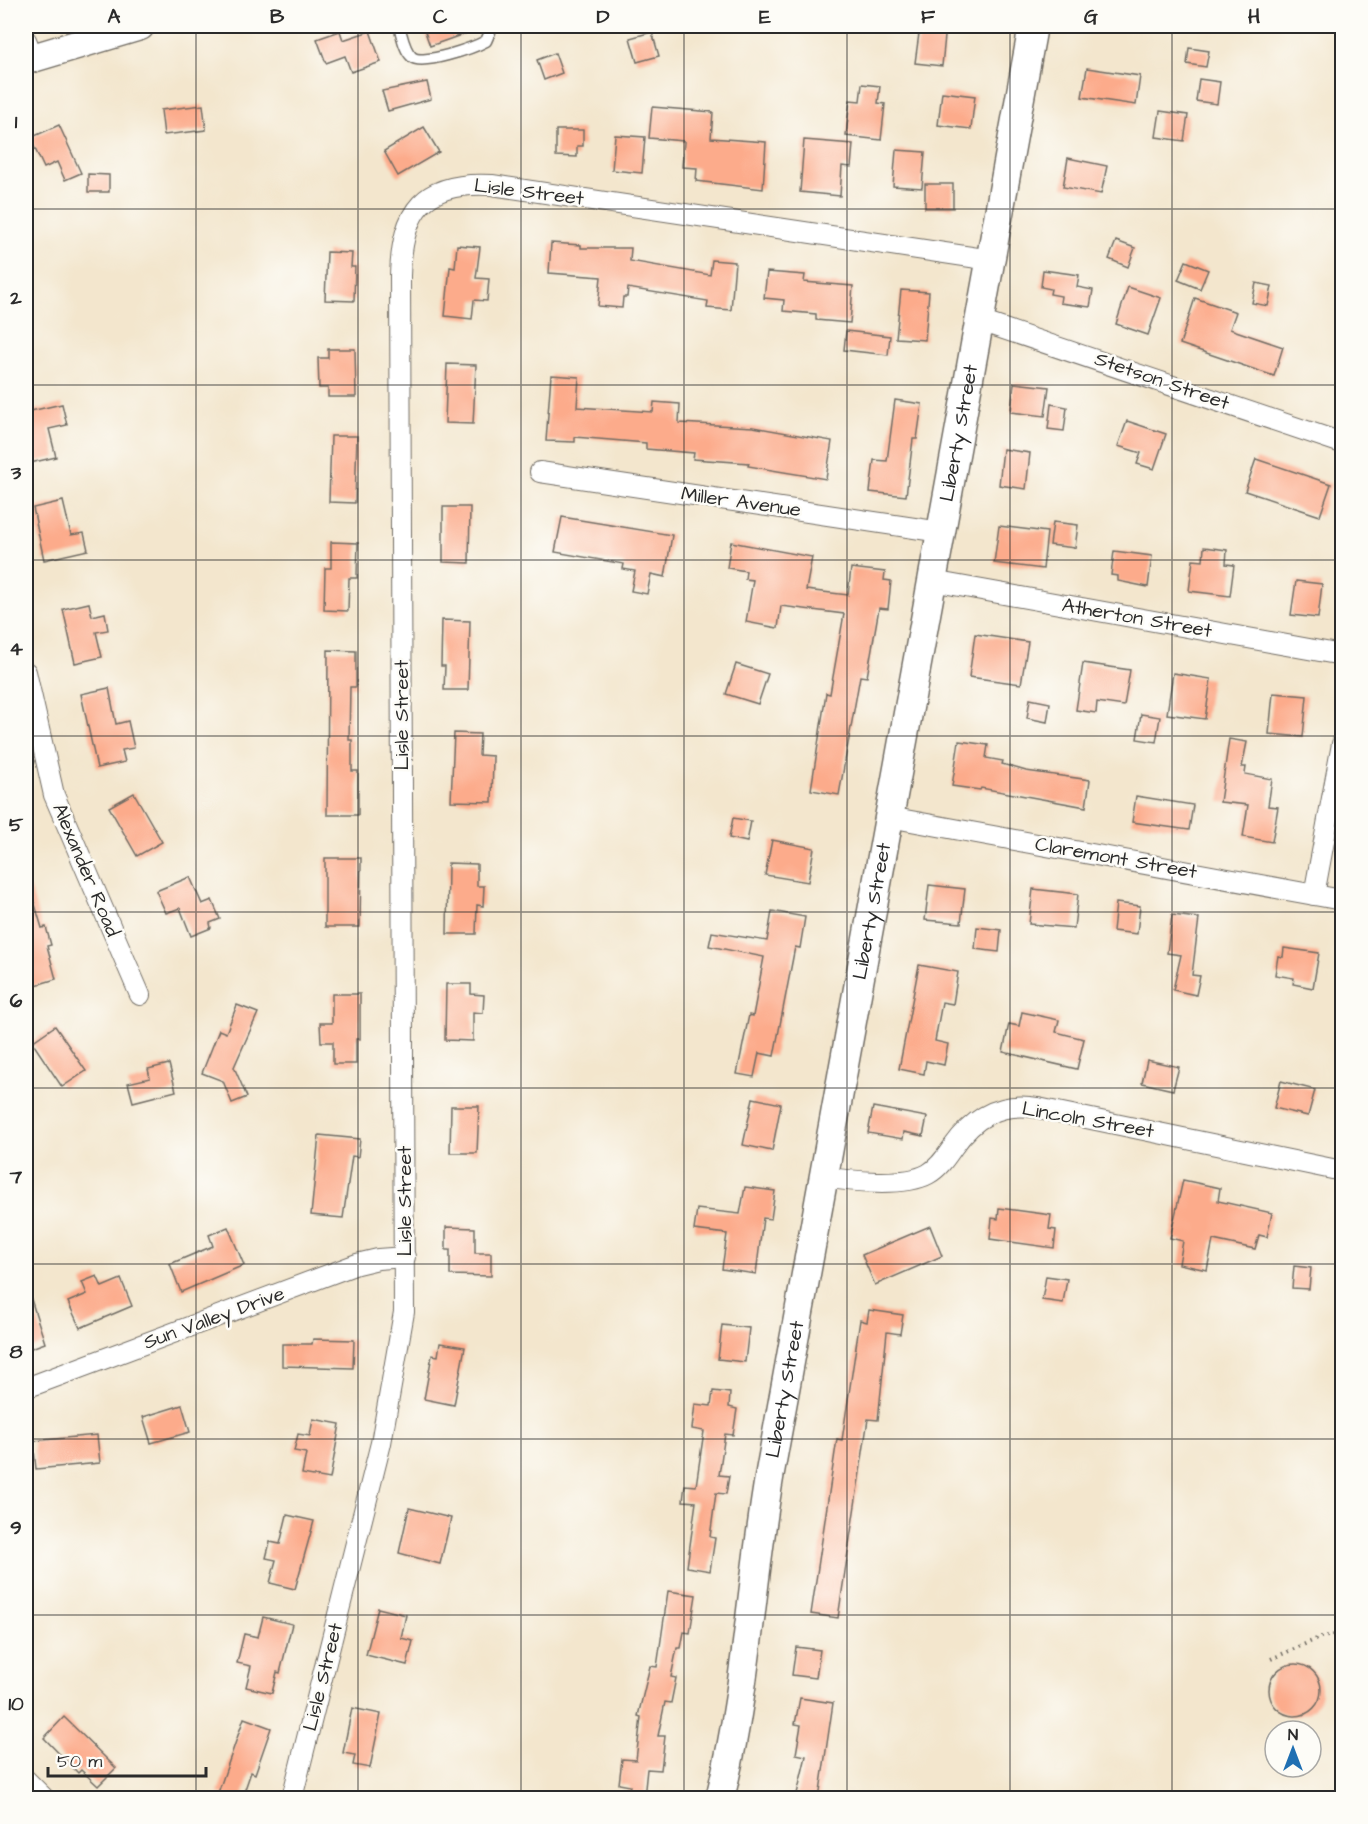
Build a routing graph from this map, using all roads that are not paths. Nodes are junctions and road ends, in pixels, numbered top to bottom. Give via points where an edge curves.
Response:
1 (140, 26) edge
2 (399, 26) edge
3 (489, 26) edge
4 (1033, 26) edge
5 (28, 52) edge
6 (991, 260) junction
7 (981, 321) junction
8 (1342, 443) edge
9 (540, 472) dead end
10 (941, 532) junction
11 (932, 581) junction
12 (1342, 655) edge
13 (26, 672) edge
14 (1342, 744) edge
15 (889, 817) junction
16 (1314, 895) junction
17 (1342, 900) edge
18 (140, 995) dead end
19 (1342, 1171) edge
20 (823, 1177) junction
21 (405, 1257) junction
22 (26, 1388) edge
23 (26, 1780) edge
24 (44, 1798) edge
25 (292, 1798) edge
26 (720, 1798) edge

1 - 5 main road
2 - 3 lane via 408,53 427,60 486,41
4 - 6 main road, Liberty Street
6 - 7 main road, Liberty Street
6 - 21 street, Lisle Street via 492,185 442,188 413,215 404,236 400,276
7 - 8 street, Stetson Street
7 - 10 main road, Liberty Street
9 - 10 street, Miller Avenue
10 - 11 main road, Liberty Street
11 - 12 street, Atherton Street
11 - 15 main road, Liberty Street
13 - 18 street, Alexander Road via 54,795
14 - 16 street
15 - 16 street, Claremont Street
15 - 20 main road, Liberty Street
16 - 17 street, Claremont Street
19 - 20 street, Lincoln Street via 1017,1106 993,1110 973,1122 937,1167 920,1177
20 - 26 main road, Liberty Street via 764,1508 739,1712
21 - 22 street, Sun Valley Drive via 357,1264
21 - 25 street, Lisle Street via 404,1312 386,1422
23 - 24 street

